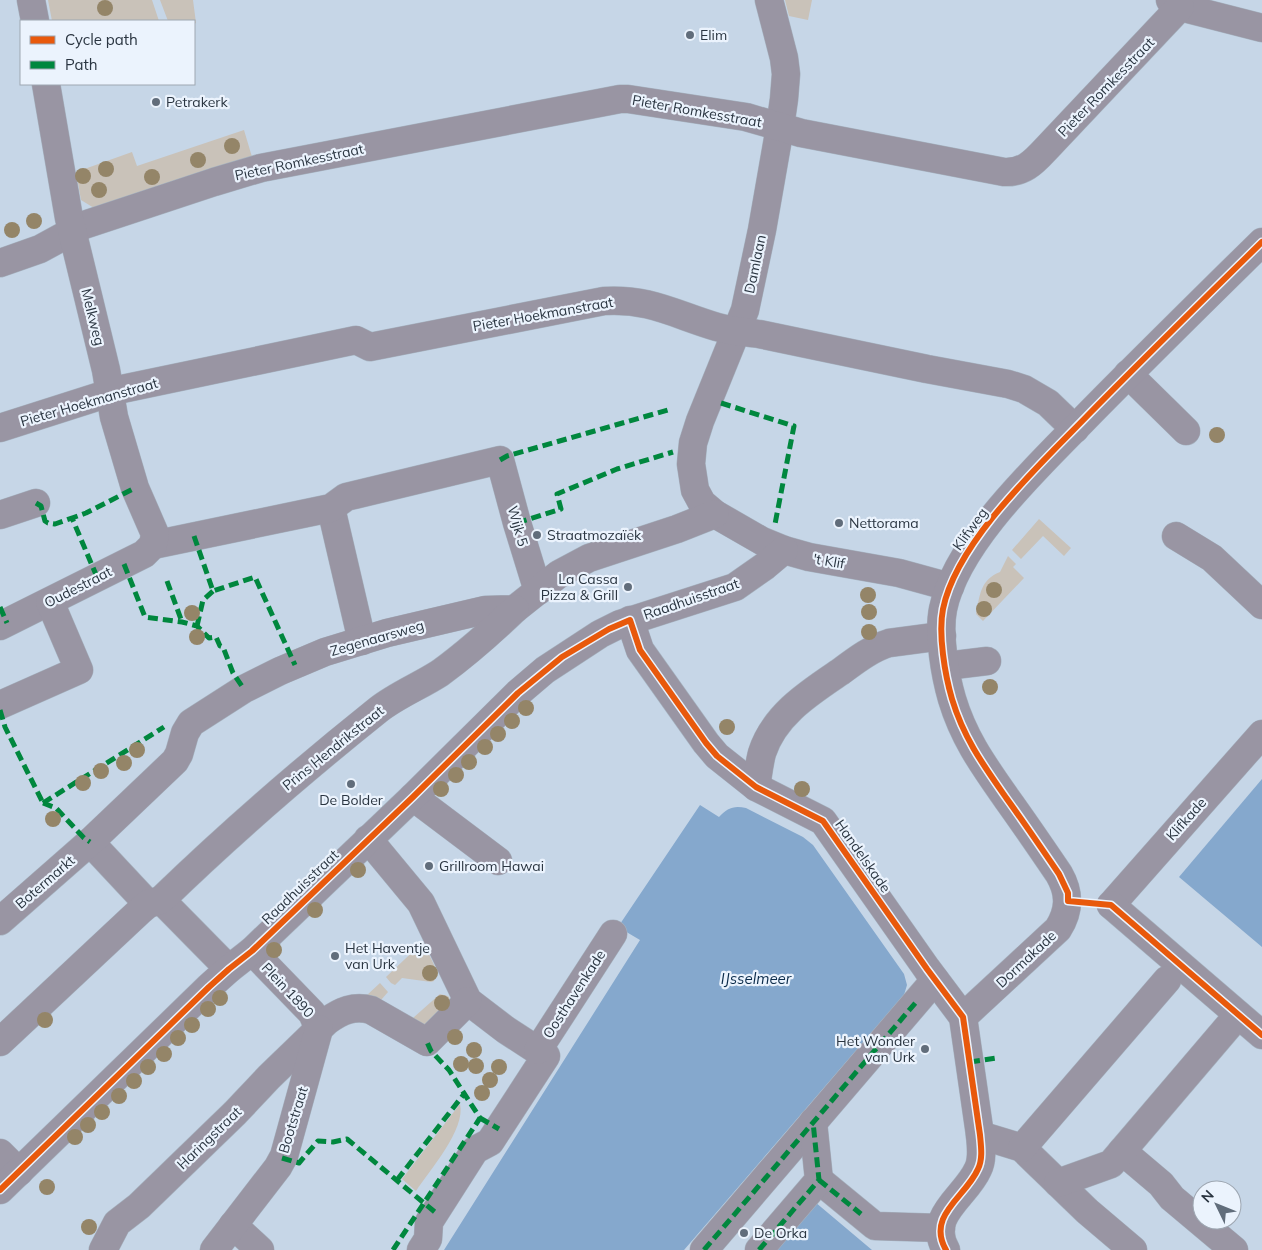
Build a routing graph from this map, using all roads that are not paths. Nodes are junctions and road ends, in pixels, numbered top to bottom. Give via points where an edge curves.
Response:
1 (31, 0) edge
2 (769, 0) edge
3 (1175, 3) edge
4 (35, 20) edge
5 (1262, 28) edge
6 (46, 85) edge
7 (780, 127) junction
8 (72, 231) junction
9 (1262, 242) edge
10 (0, 263) edge
11 (736, 332) junction
12 (1128, 374) junction
13 (109, 393) junction
14 (0, 428) edge
15 (1075, 429) junction
16 (1186, 431) dead end
17 (36, 504) dead end
18 (331, 508) junction
19 (715, 514) junction
20 (0, 515) edge
21 (1176, 536) dead end
22 (153, 544) junction
23 (784, 550) junction
24 (950, 587) junction
25 (538, 592) junction
26 (50, 602) junction
27 (1262, 605) edge
28 (515, 609) junction
29 (630, 620) junction
30 (0, 626) edge
31 (942, 636) junction
32 (362, 641) junction
33 (987, 661) dead end
34 (946, 666) junction
35 (0, 704) edge
36 (1262, 734) edge
37 (756, 787) junction
38 (413, 797) junction
39 (368, 839) junction
40 (90, 842) junction
41 (498, 861) dead end
42 (1068, 901) junction
43 (154, 902) junction
44 (1111, 905) junction
45 (1, 918) edge
46 (614, 934) dead end
47 (252, 951) junction
48 (229, 969) junction
49 (935, 980) junction
50 (1167, 980) dead end
51 (468, 1001) junction
52 (1238, 1015) junction
53 (963, 1017) junction
54 (319, 1029) junction
55 (1262, 1035) edge
56 (0, 1042) edge
57 (538, 1050) junction
58 (813, 1122) junction
59 (980, 1135) junction
60 (1022, 1148) junction
61 (1122, 1151) junction
62 (0, 1153) edge
63 (820, 1180) junction
64 (9, 1181) edge
65 (1058, 1183) junction
66 (233, 1225) junction
67 (943, 1239) edge
68 (103, 1250) edge
69 (214, 1250) edge
70 (260, 1250) edge
71 (421, 1250) edge
72 (704, 1250) edge
73 (758, 1250) edge
74 (1133, 1250) edge
75 (1234, 1250) edge

1 - 4 street
2 - 7 street, Damlaan via 786,74
3 - 5 street, Pieter Romkesstraat
3 - 7 street, Pieter Romkesstraat via 1045,150 1018,171 995,170
6 - 8 street, Melkweg
7 - 8 street, Pieter Romkesstraat via 746,117 647,101 603,101 261,168
7 - 11 street, Damlaan via 745,310
8 - 10 street, Pieter Romkesstraat via 40,249
8 - 13 street, Melkweg
9 - 12 street, Klifweg
11 - 13 street, Pieter Hoekmanstraat via 643,303 604,301 370,347 356,340
11 - 15 street, Pieter Hoekmanstraat via 1008,384 1048,403
11 - 19 street, Damlaan via 691,452 695,490 702,503
12 - 15 street, Klifweg
12 - 16 street
13 - 14 street, Pieter Hoekmanstraat
13 - 22 street, Melkweg via 131,475 155,534
15 - 24 street, Klifweg via 985,527 966,554
17 - 20 street
18 - 22 street
18 - 25 street, Wijk 5 via 346,498 500,460
18 - 32 street
19 - 23 street, 't Klif
19 - 25 street via 589,558 559,574
21 - 27 street via 1212,558
22 - 26 street, Oudestraat via 144,554
23 - 24 street, 't Klif via 906,574
23 - 29 street, Raadhuisstraat via 735,587
24 - 31 street, Klifweg via 943,610
25 - 28 street
26 - 30 street, Oudestraat
26 - 35 street via 79,670
28 - 32 street, Zegenaarsweg via 485,610
28 - 43 street, Prins Hendrikstraat via 439,673 391,700 317,759
29 - 37 street, Handelskade via 640,650 697,732 716,756
29 - 38 street, Raadhuisstraat via 600,634 545,670 506,704
31 - 34 street, Klifweg
31 - 37 street via 881,645 801,699 783,716 769,738
32 - 40 street, Zegenaarsweg via 303,661 174,730 179,754 175,761
33 - 34 street
34 - 42 street, Klifweg via 960,724 973,750 1059,874 1068,893
36 - 44 street, Klifkade
37 - 49 street, Handelskade via 823,821
38 - 39 street, Raadhuisstraat
38 - 41 street
39 - 47 street, Raadhuisstraat
39 - 51 street via 421,903
40 - 43 street
40 - 45 street, Botermarkt
42 - 44 street
42 - 53 street, Dormakade via 1058,929
43 - 48 street
43 - 56 street, Prins Hendrikstraat
44 - 52 street
46 - 57 street, Oosthavenkade
47 - 48 street, Raadhuisstraat
47 - 54 street, Plein 1890 via 312,1014
48 - 64 street, Raadhuisstraat
49 - 53 street, Handelskade
49 - 58 street
50 - 60 street
51 - 54 street, Plein 1890 via 427,1042 362,1007 338,1014
51 - 57 street
52 - 55 street
52 - 61 street
53 - 59 street
54 - 66 street, Bootstraat via 284,1156
54 - 68 street, Haringstraat via 139,1206 117,1223
57 - 71 street, Oosthavenkade via 546,1056 490,1142 475,1150 430,1222 428,1239
58 - 63 street
58 - 72 street
59 - 60 street
59 - 67 street via 978,1170 945,1214
60 - 65 street
61 - 65 street via 1111,1164
61 - 75 street
62 - 64 street
63 - 67 street via 876,1226
63 - 73 street
65 - 74 street
66 - 69 street, Bootstraat
66 - 70 street

